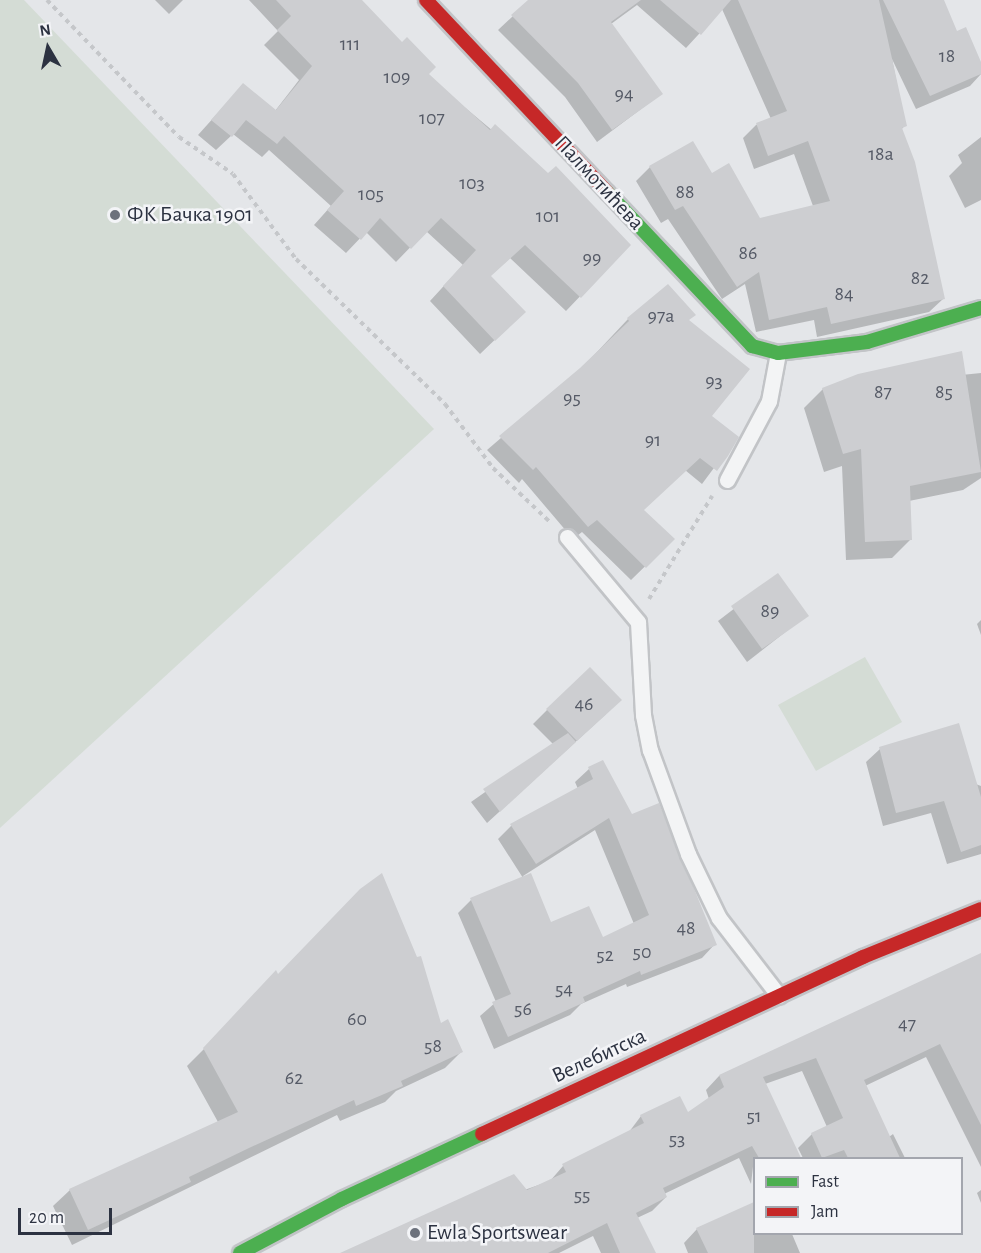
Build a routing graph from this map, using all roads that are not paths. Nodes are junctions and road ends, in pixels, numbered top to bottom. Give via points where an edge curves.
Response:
1 (426, 0) edge
2 (981, 308) edge
3 (778, 353) junction
4 (727, 480) road end
5 (567, 537) road end
6 (981, 909) edge
7 (779, 996) junction
8 (240, 1253) edge

1 - 3 street, Палмотићева via 730,325 752,346
2 - 3 street, Палмотићева via 867,342
3 - 4 lane via 769,401
5 - 7 lane via 638,622 643,715 650,750 688,854 718,918
6 - 7 street, Велебитска
7 - 8 street, Велебитска via 342,1199

